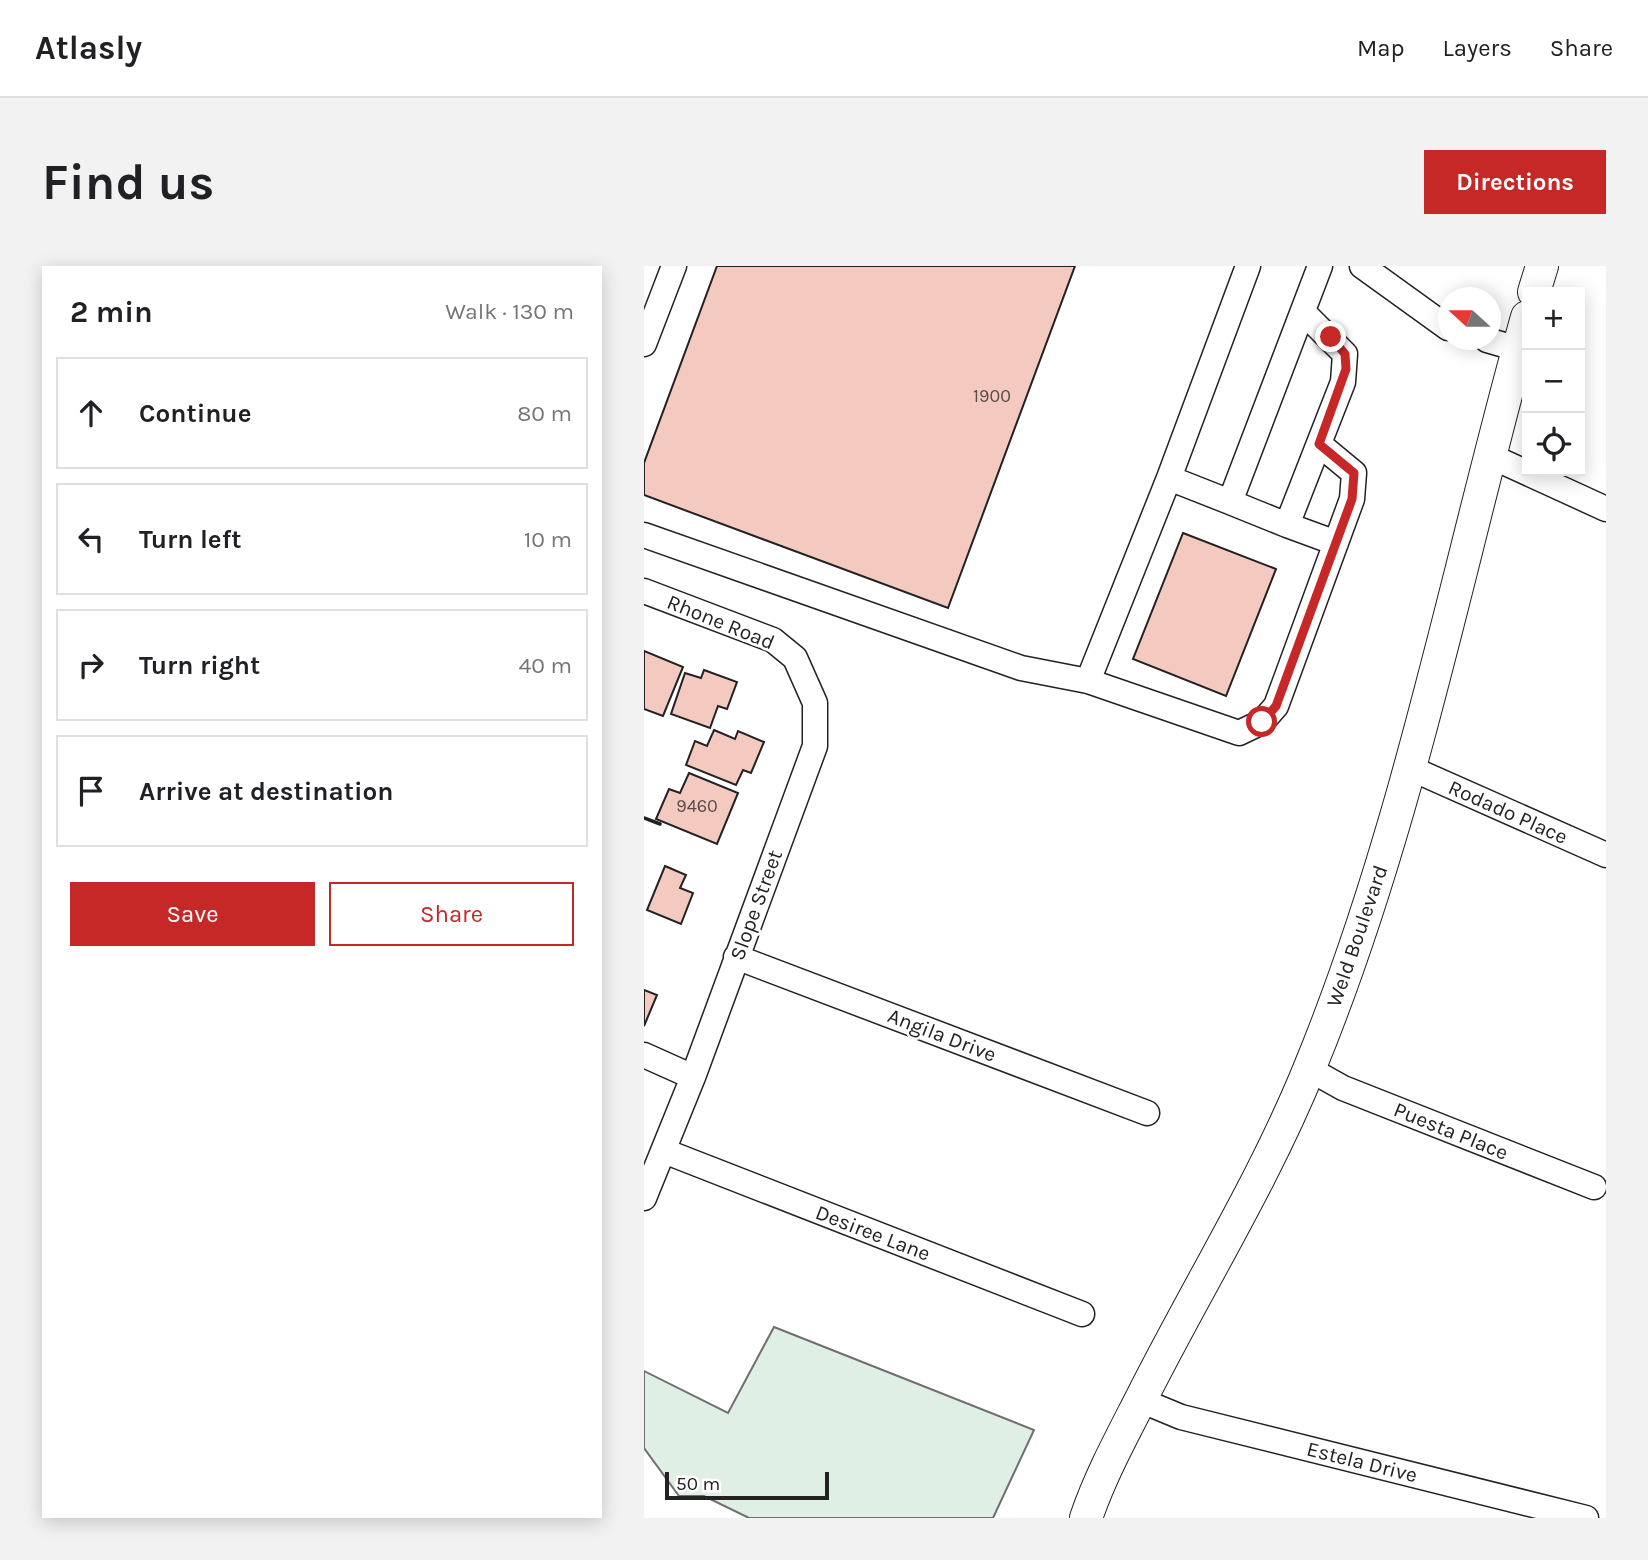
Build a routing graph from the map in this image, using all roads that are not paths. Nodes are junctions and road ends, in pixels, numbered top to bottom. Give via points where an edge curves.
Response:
1 (674, 266) edge
2 (1248, 266) edge
3 (1320, 266) edge
4 (1362, 266) edge
5 (1542, 266) edge
6 (1536, 287) edge
7 (1303, 312) junction
8 (1438, 321) edge
9 (1522, 335) edge
10 (644, 344) edge
11 (1501, 344) edge
12 (1518, 349) junction
13 (1319, 444) junction
14 (1488, 456) junction
15 (1169, 478) junction
16 (1230, 502) junction
17 (1606, 509) edge
18 (1287, 525) junction
19 (644, 535) edge
20 (1336, 543) junction
21 (644, 591) edge
22 (795, 658) joint
23 (1088, 681) junction
24 (1410, 768) junction
25 (1606, 855) edge
26 (736, 957) junction
27 (644, 1055) edge
28 (1309, 1069) junction
29 (693, 1077) junction
30 (1147, 1113) dead end
31 (664, 1151) junction
32 (1594, 1187) dead end
33 (644, 1198) edge
34 (1082, 1314) dead end
35 (1140, 1400) junction
36 (1086, 1518) edge
37 (1586, 1518) edge

1 - 10 street
2 - 15 street
3 - 7 street
4 - 8 street
5 - 6 main road
7 - 13 street via 1345,354 1343,382
7 - 16 street
9 - 12 main road, Weld Boulevard
11 - 12 street
12 - 14 main road, Weld Boulevard
13 - 18 street
13 - 20 street via 1354,473 1352,499
14 - 17 street
14 - 24 main road, Weld Boulevard
15 - 16 street
15 - 23 street
16 - 18 street
18 - 20 street
19 - 23 street via 1021,668
20 - 23 street via 1276,706 1262,722 1239,733
21 - 22 street, Rhone Road via 773,640
22 - 26 street, Slope Street via 815,703 815,746
24 - 25 street, Rodado Place
24 - 28 main road, Weld Boulevard via 1358,942
26 - 29 street, Slope Street
26 - 30 street, Angila Drive
27 - 29 street
28 - 32 street, Puesta Place via 1343,1088
28 - 35 main road, Weld Boulevard via 1259,1178
29 - 31 street, Slope Street
31 - 33 street, Slope Street
31 - 34 street, Desiree Lane
35 - 36 main road, Weld Boulevard
35 - 37 street, Estela Drive via 1181,1417

